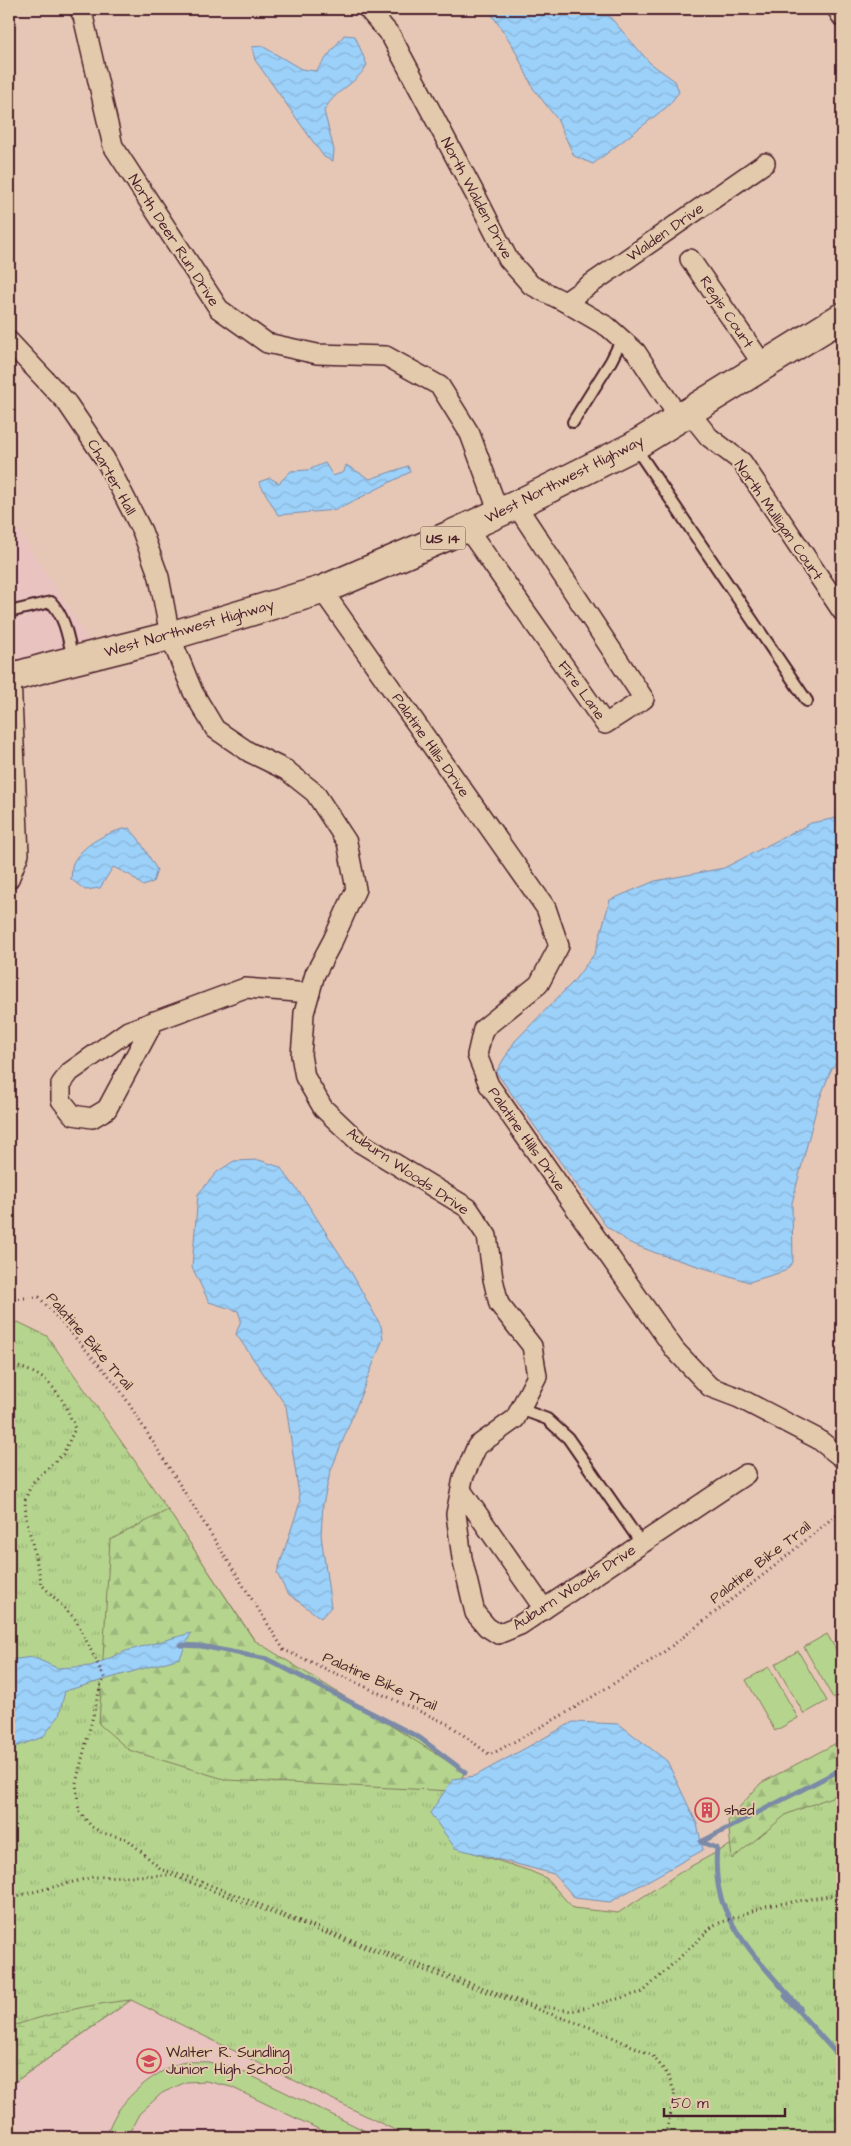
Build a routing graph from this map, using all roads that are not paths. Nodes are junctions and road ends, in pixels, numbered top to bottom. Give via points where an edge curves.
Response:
1 (79, 9) edge
2 (368, 9) edge
3 (837, 9) edge
4 (842, 17) edge
5 (765, 163) dead end
6 (690, 259) dead end
7 (564, 302) junction
8 (842, 317) edge
9 (622, 339) junction
10 (9, 341) edge
11 (764, 366) junction
12 (684, 416) junction
13 (573, 422) dead end
14 (634, 446) junction
15 (508, 509) junction
16 (467, 528) junction
17 (322, 590) junction
18 (842, 611) edge
19 (9, 612) edge
20 (170, 636) junction
21 (73, 660) junction
22 (10, 678) edge
23 (807, 701) dead end
24 (9, 879) edge
25 (310, 993) junction
26 (154, 1021) junction
27 (520, 1409) junction
28 (842, 1458) edge
29 (746, 1474) dead end
30 (461, 1490) junction
31 (641, 1543) junction
32 (544, 1609) junction

1 - 15 street, North Deer Run Drive via 113,146 219,309 267,343 317,354 386,356 440,386 470,434
2 - 7 street, North Walden Drive via 391,36 508,259 531,285
3 - 4 street
5 - 7 street, Walden Drive
6 - 11 street, Regis Court
7 - 9 street, North Walden Drive via 608,326
8 - 11 main road, West Northwest Highway / US 14
9 - 12 street, North Walden Drive via 636,352
9 - 13 lane
10 - 20 street, Charter Hall via 67,403 105,458 142,532 159,577
11 - 12 main road, West Northwest Highway / US 14
12 - 14 main road, West Northwest Highway / US 14
12 - 18 street, North Mulligan Court via 742,462
14 - 15 main road, West Northwest Highway / US 14
14 - 23 lane
15 - 16 main road, West Northwest Highway / US 14
15 - 16 street, Fire Lane via 644,699 605,724
16 - 17 main road, West Northwest Highway / US 14
17 - 20 main road, West Northwest Highway / US 14
17 - 28 street, Palatine Hills Drive via 546,908 560,946 539,984 483,1029 477,1055 489,1085 675,1350 710,1387 739,1398 818,1439
19 - 21 lane via 51,602 64,621
20 - 21 main road, West Northwest Highway / US 14
20 - 25 street, Auburn Woods Drive via 193,692 215,729 249,752 286,770 315,793 347,842 356,889 315,974
21 - 22 main road, West Northwest Highway / US 14
22 - 24 street via 18,854
25 - 26 street via 245,988
25 - 27 street, Auburn Woods Drive via 304,1013 301,1055 305,1078 323,1108 359,1142 468,1208 487,1236 499,1304 532,1346 538,1376
26 - 26 street via 107,1109 92,1118 73,1115 60,1100 61,1084 70,1072 128,1031
27 - 30 street, Auburn Woods Drive via 515,1418 477,1446
27 - 31 lane via 547,1419 568,1438
29 - 31 street, Auburn Woods Drive
30 - 32 street
30 - 32 street, Auburn Woods Drive via 456,1514 475,1613 498,1634 520,1625
31 - 32 street, Auburn Woods Drive

